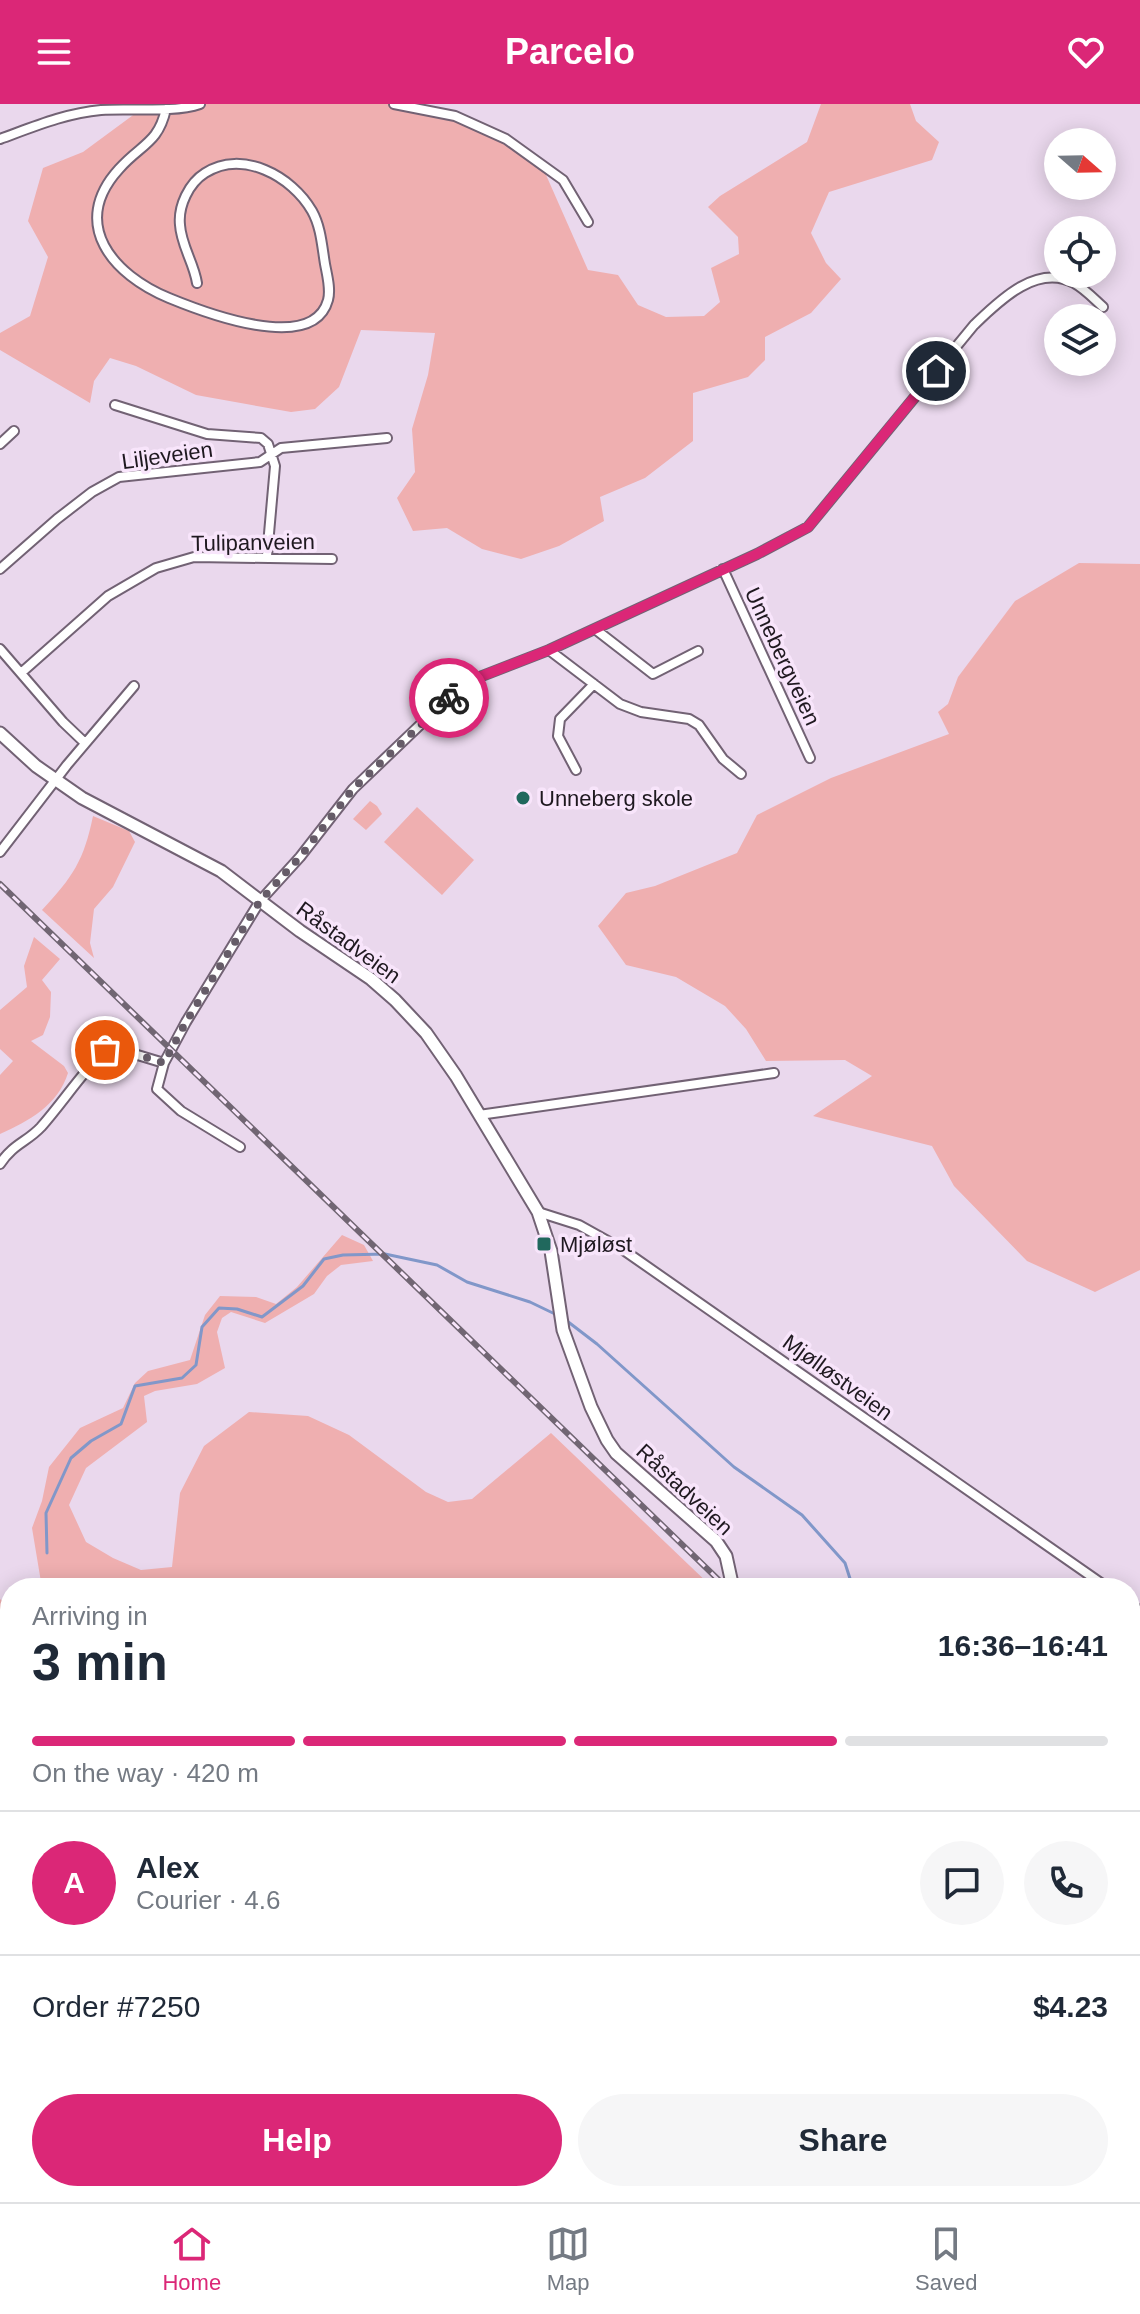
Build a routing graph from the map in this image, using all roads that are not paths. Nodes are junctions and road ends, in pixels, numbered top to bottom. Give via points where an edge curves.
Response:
1 (200, 104) edge
2 (394, 104) edge
3 (166, 109) junction
4 (0, 139) edge
5 (588, 222) dead end
6 (197, 283) dead end
7 (1099, 304) edge
8 (115, 405) dead end
9 (14, 431) dead end
10 (387, 438) dead end
11 (0, 444) edge
12 (271, 454) junction
13 (267, 556) junction
14 (332, 559) dead end
15 (0, 569) edge
16 (723, 569) junction
17 (595, 629) junction
18 (0, 649) edge
19 (549, 650) junction
20 (698, 651) dead end
21 (21, 673) junction
22 (594, 684) junction
23 (134, 686) dead end
24 (0, 733) edge
25 (85, 743) junction
26 (810, 758) dead end
27 (576, 770) dead end
28 (741, 774) dead end
29 (55, 780) junction
30 (0, 852) edge
31 (260, 901) junction
32 (164, 1063) junction
33 (774, 1073) dead end
34 (479, 1115) junction
35 (240, 1147) dead end
36 (0, 1164) edge
37 (538, 1212) junction
38 (732, 1578) edge
39 (1094, 1578) edge

1 - 3 street
2 - 5 street via 455,116 506,139 563,180
3 - 4 street via 76,113
3 - 6 street via 159,132 119,169 100,200 97,229 114,263 163,296 258,325 307,325 322,312 329,295 311,209 282,179 243,163 223,165 201,176 184,200 180,226
7 - 16 street, Unnebergveien via 1072,282 1058,278 1021,285 974,325 808,527
8 - 12 street, Liljeveien via 207,434 261,438
9 - 11 street
10 - 12 street, Liljeveien via 281,448
12 - 13 street via 275,466
12 - 15 street, Liljeveien via 260,462 119,477 69,510
13 - 14 street, Tulipanveien
13 - 21 street, Tulipanveien via 194,557 156,568 108,596
16 - 17 street, Unnebergveien
16 - 26 street, Unnebergveien
17 - 19 street, Unnebergveien
17 - 20 street via 653,674
18 - 21 street
19 - 22 street
19 - 31 street, Unnebergveien via 482,676 444,702 353,789
21 - 25 street
22 - 27 street via 560,719 558,736
22 - 28 street via 620,704 699,725
23 - 25 street
24 - 29 main road, Råstadveien
25 - 29 street
29 - 30 street
29 - 31 main road, Råstadveien via 200,859
31 - 32 street, Unnebergveien
31 - 34 main road, Råstadveien via 395,1000 437,1048
32 - 35 street via 157,1089 181,1111
32 - 36 street via 105,1050 39,1130 12,1147
33 - 34 street
34 - 37 main road, Råstadveien
37 - 38 main road, Råstadveien via 551,1251 563,1330 607,1440 709,1534 726,1556
37 - 39 street, Mjølløstveien via 579,1225 634,1257

